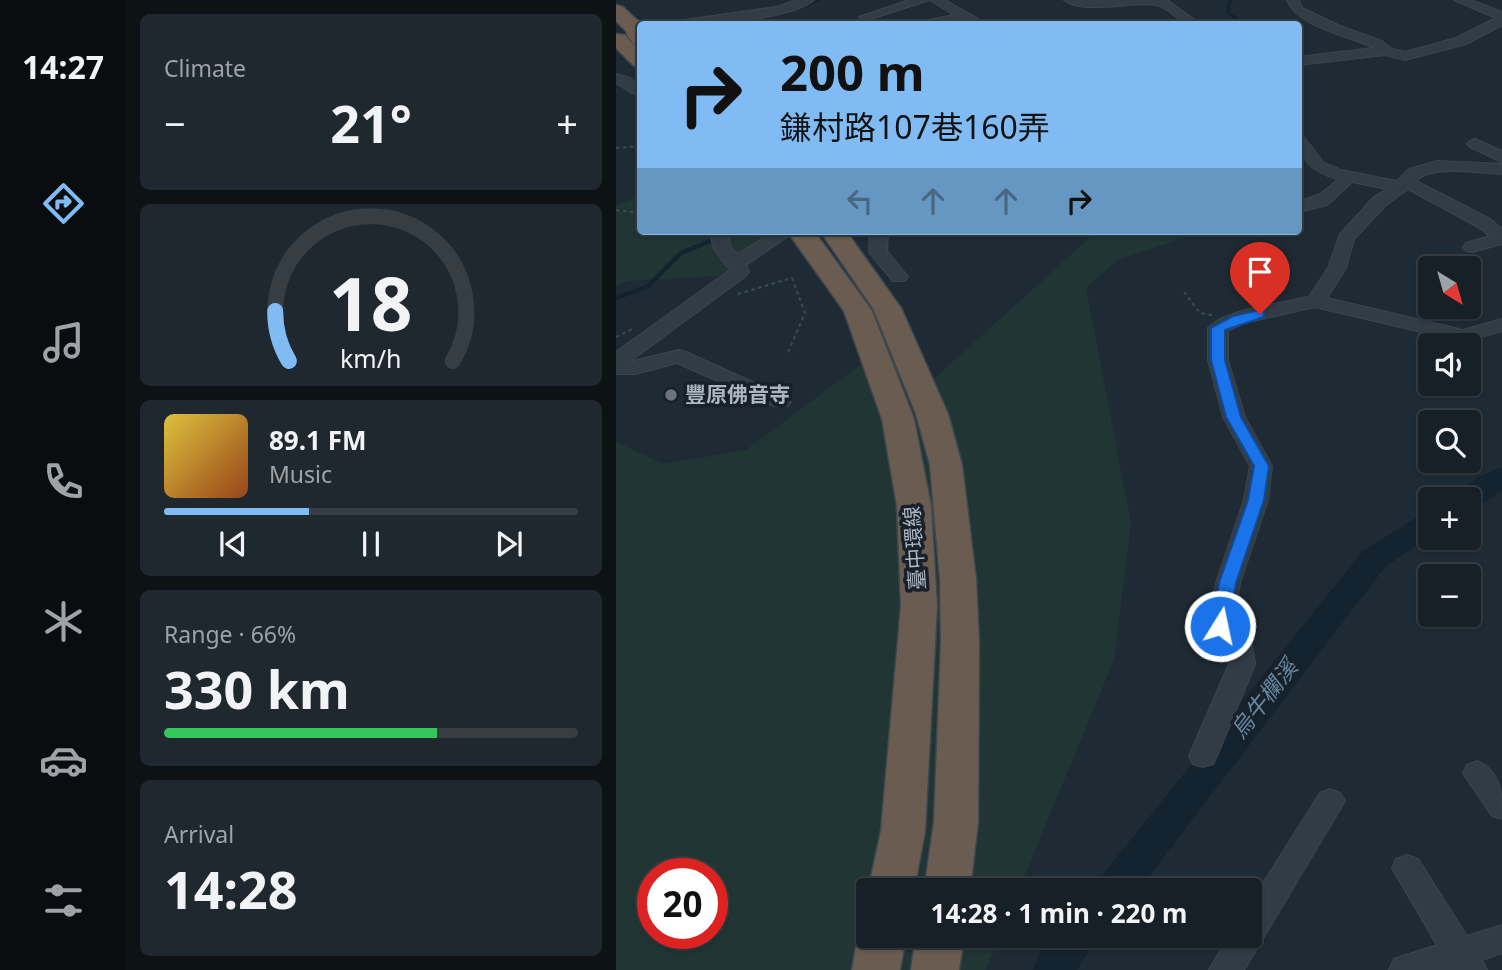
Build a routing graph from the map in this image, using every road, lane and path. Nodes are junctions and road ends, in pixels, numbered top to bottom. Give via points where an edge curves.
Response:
1 (808, 0) edge
2 (899, 0) edge
3 (923, 0) edge
4 (936, 0) edge
5 (1070, 0) edge
6 (1293, 0) edge
7 (1460, 0) edge
8 (616, 11) edge
9 (966, 16) junction
10 (1502, 18) edge
11 (704, 21) edge
12 (870, 21) edge
13 (943, 21) edge
14 (975, 21) edge
15 (1189, 21) edge
16 (630, 35) edge
17 (1385, 51) junction
18 (637, 53) edge
19 (1302, 61) edge
20 (616, 78) edge
21 (637, 91) edge
22 (1302, 144) edge
23 (1475, 144) dead end
24 (637, 146) edge
25 (616, 148) edge
26 (1502, 157) edge
27 (1502, 169) edge
28 (1348, 177) junction
29 (1403, 185) junction
30 (1302, 207) edge
31 (616, 210) edge
32 (637, 213) edge
33 (719, 235) edge
34 (787, 235) edge
35 (794, 235) edge
36 (836, 235) edge
37 (878, 235) edge
38 (1502, 237) edge
39 (1472, 247) dead end
40 (736, 263) junction
41 (899, 277) dead end
42 (792, 278) dead end
43 (1184, 292) dead end
44 (1316, 301) junction
45 (1238, 319) junction
46 (1502, 325) edge
47 (787, 355) dead end
48 (616, 362) edge
49 (616, 368) edge
50 (781, 402) dead end
51 (1203, 756) dead end
52 (1477, 773) dead end
53 (1330, 801) dead end
54 (1502, 807) edge
55 (1407, 868) dead end
56 (894, 878) edge
57 (949, 878) edge
58 (1262, 912) edge
59 (1502, 939) edge
60 (881, 948) edge
61 (938, 948) edge
62 (1240, 948) edge
63 (1464, 961) edge
64 (876, 970) edge
65 (935, 970) edge
66 (1226, 970) edge
67 (1406, 970) edge

1 - 11 lane via 779,10
2 - 12 lane via 865,13
3 - 12 lane
4 - 9 lane
5 - 15 lane via 1162,2
6 - 17 lane via 1297,10
7 - 10 lane
8 - 16 highway
9 - 13 lane
9 - 14 lane
10 - 17 lane via 1441,47 1405,56
16 - 18 highway
17 - 19 lane
20 - 21 lane
22 - 28 lane via 1318,166
23 - 26 lane
24 - 25 path
27 - 29 lane via 1437,166 1415,172
28 - 29 lane
28 - 30 lane via 1334,195
29 - 38 lane via 1484,223
29 - 44 lane via 1380,201 1346,237 1337,268
31 - 32 path
33 - 40 lane via 723,249
34 - 40 lane
35 - 56 highway, 臺中環線 via 820,255 858,311 898,419 914,506 919,606 903,831
36 - 57 highway, 臺中環線 via 887,309 932,414 946,465 960,643 956,822
37 - 41 lane via 878,252
38 - 39 lane
40 - 48 lane via 740,272
42 - 47 path via 805,313
43 - 45 path via 1200,313
44 - 45 lane
44 - 46 lane via 1464,336
45 - 51 lane via 1218,328 1218,360 1234,417 1261,466 1256,500 1228,583 1220,626 1239,646 1242,664
49 - 50 lane via 635,368 679,356
52 - 54 lane
53 - 58 lane
55 - 63 lane
59 - 63 lane
60 - 64 highway
61 - 65 highway
62 - 66 lane
63 - 67 lane

